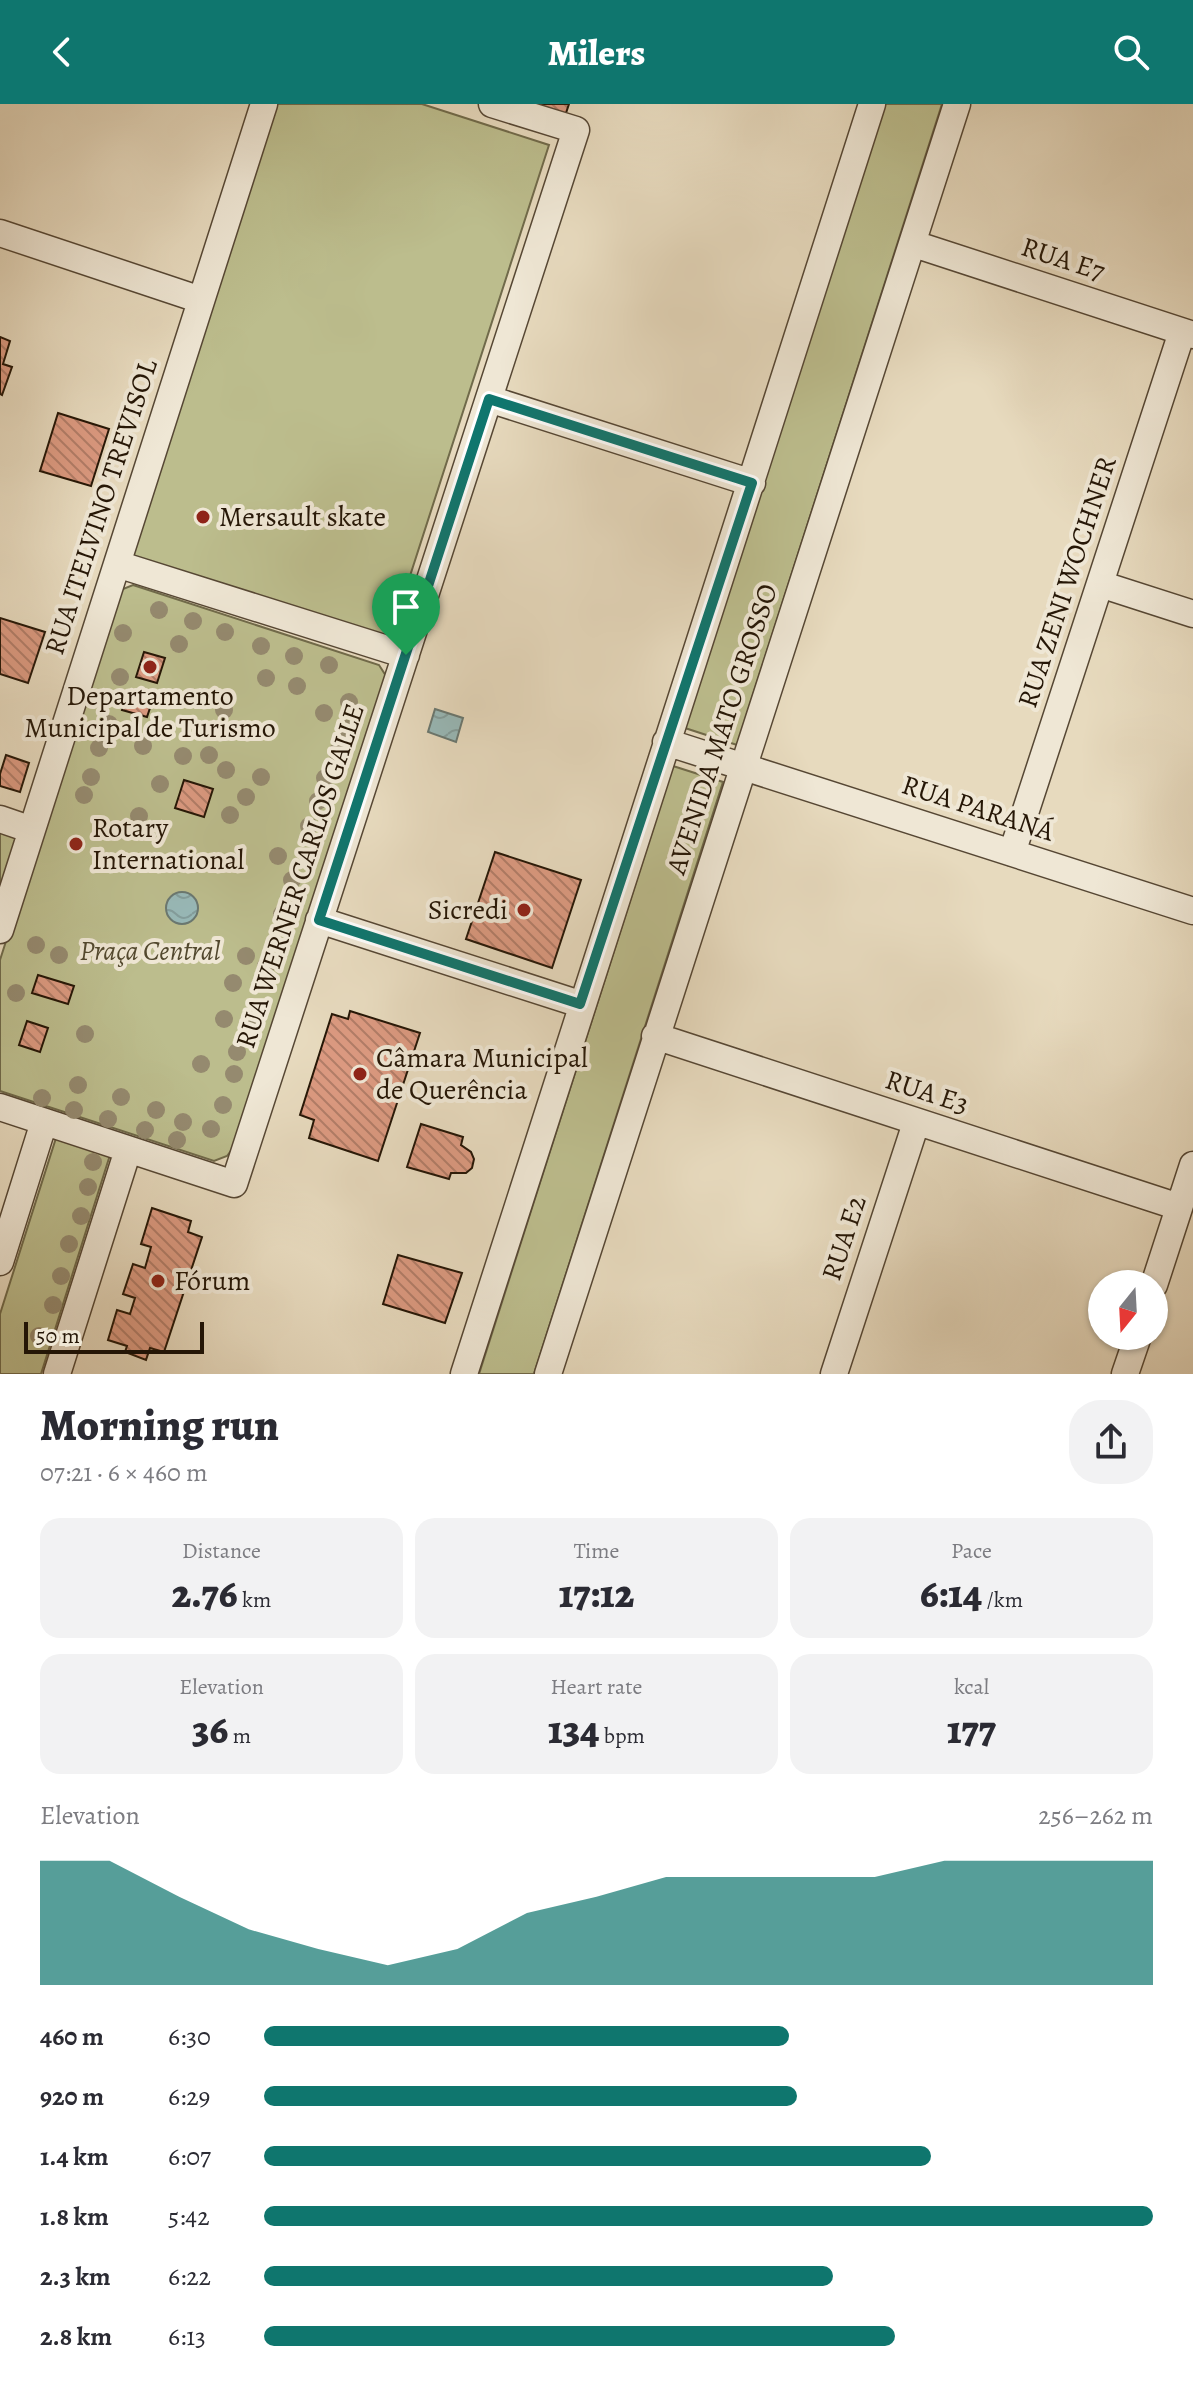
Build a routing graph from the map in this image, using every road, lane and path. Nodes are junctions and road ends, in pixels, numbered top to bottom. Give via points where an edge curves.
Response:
1 (264, 104) edge
2 (492, 104) edge
3 (872, 104) edge
4 (957, 104) edge
5 (0, 233) edge
6 (914, 244) junction
7 (201, 300) junction
8 (1188, 334) edge
9 (489, 399) junction
10 (752, 483) junction
11 (117, 564) junction
12 (1100, 584) junction
13 (1193, 614) edge
14 (406, 655) junction
15 (666, 742) junction
16 (743, 766) junction
17 (0, 819) edge
18 (32, 830) junction
19 (1012, 853) junction
20 (1193, 911) edge
21 (319, 920) junction
22 (0, 930) edge
23 (580, 1004) junction
24 (655, 1036) junction
25 (0, 1107) edge
26 (44, 1122) junction
27 (916, 1123) junction
28 (128, 1150) junction
29 (1193, 1165) edge
30 (1179, 1207) junction
31 (0, 1262) edge
32 (1159, 1270) edge
33 (1133, 1350) edge
34 (57, 1374) edge
35 (464, 1374) edge
36 (548, 1374) edge
37 (834, 1374) edge
38 (1125, 1374) edge

1 - 7 street, RUA ITELVINO TREVISOL
2 - 9 street, RUA WERNER CARLOS GALLE via 576,130
3 - 10 street, AVENIDA MATO GROSSO
4 - 6 street, AVENIDA MATO GROSSO
5 - 7 street
6 - 8 street, RUA E7
6 - 16 street, AVENIDA MATO GROSSO
7 - 11 street, RUA ITELVINO TREVISOL
8 - 12 street, RUA ZENI WOCHNER
9 - 10 street
9 - 14 street, RUA WERNER CARLOS GALLE
10 - 15 street, AVENIDA MATO GROSSO
11 - 14 street
11 - 18 street, RUA ITELVINO TREVISOL
12 - 13 street
12 - 19 street, RUA ZENI WOCHNER
14 - 21 street, RUA WERNER CARLOS GALLE
15 - 16 street, RUA PARANÁ
15 - 23 street, AVENIDA MATO GROSSO
16 - 19 street, RUA PARANÁ
16 - 24 street, AVENIDA MATO GROSSO
17 - 18 street
18 - 22 street, RUA ITELVINO TREVISOL
19 - 20 street, RUA PARANÁ
21 - 23 street
21 - 28 street, RUA WERNER CARLOS GALLE via 234,1184
23 - 35 street, AVENIDA MATO GROSSO
24 - 27 street, RUA E3
24 - 36 street, AVENIDA MATO GROSSO
25 - 26 street
26 - 28 street
26 - 31 street
27 - 30 street, RUA E3
27 - 37 street, RUA E2
28 - 34 street
29 - 30 street
30 - 32 street
33 - 38 street

